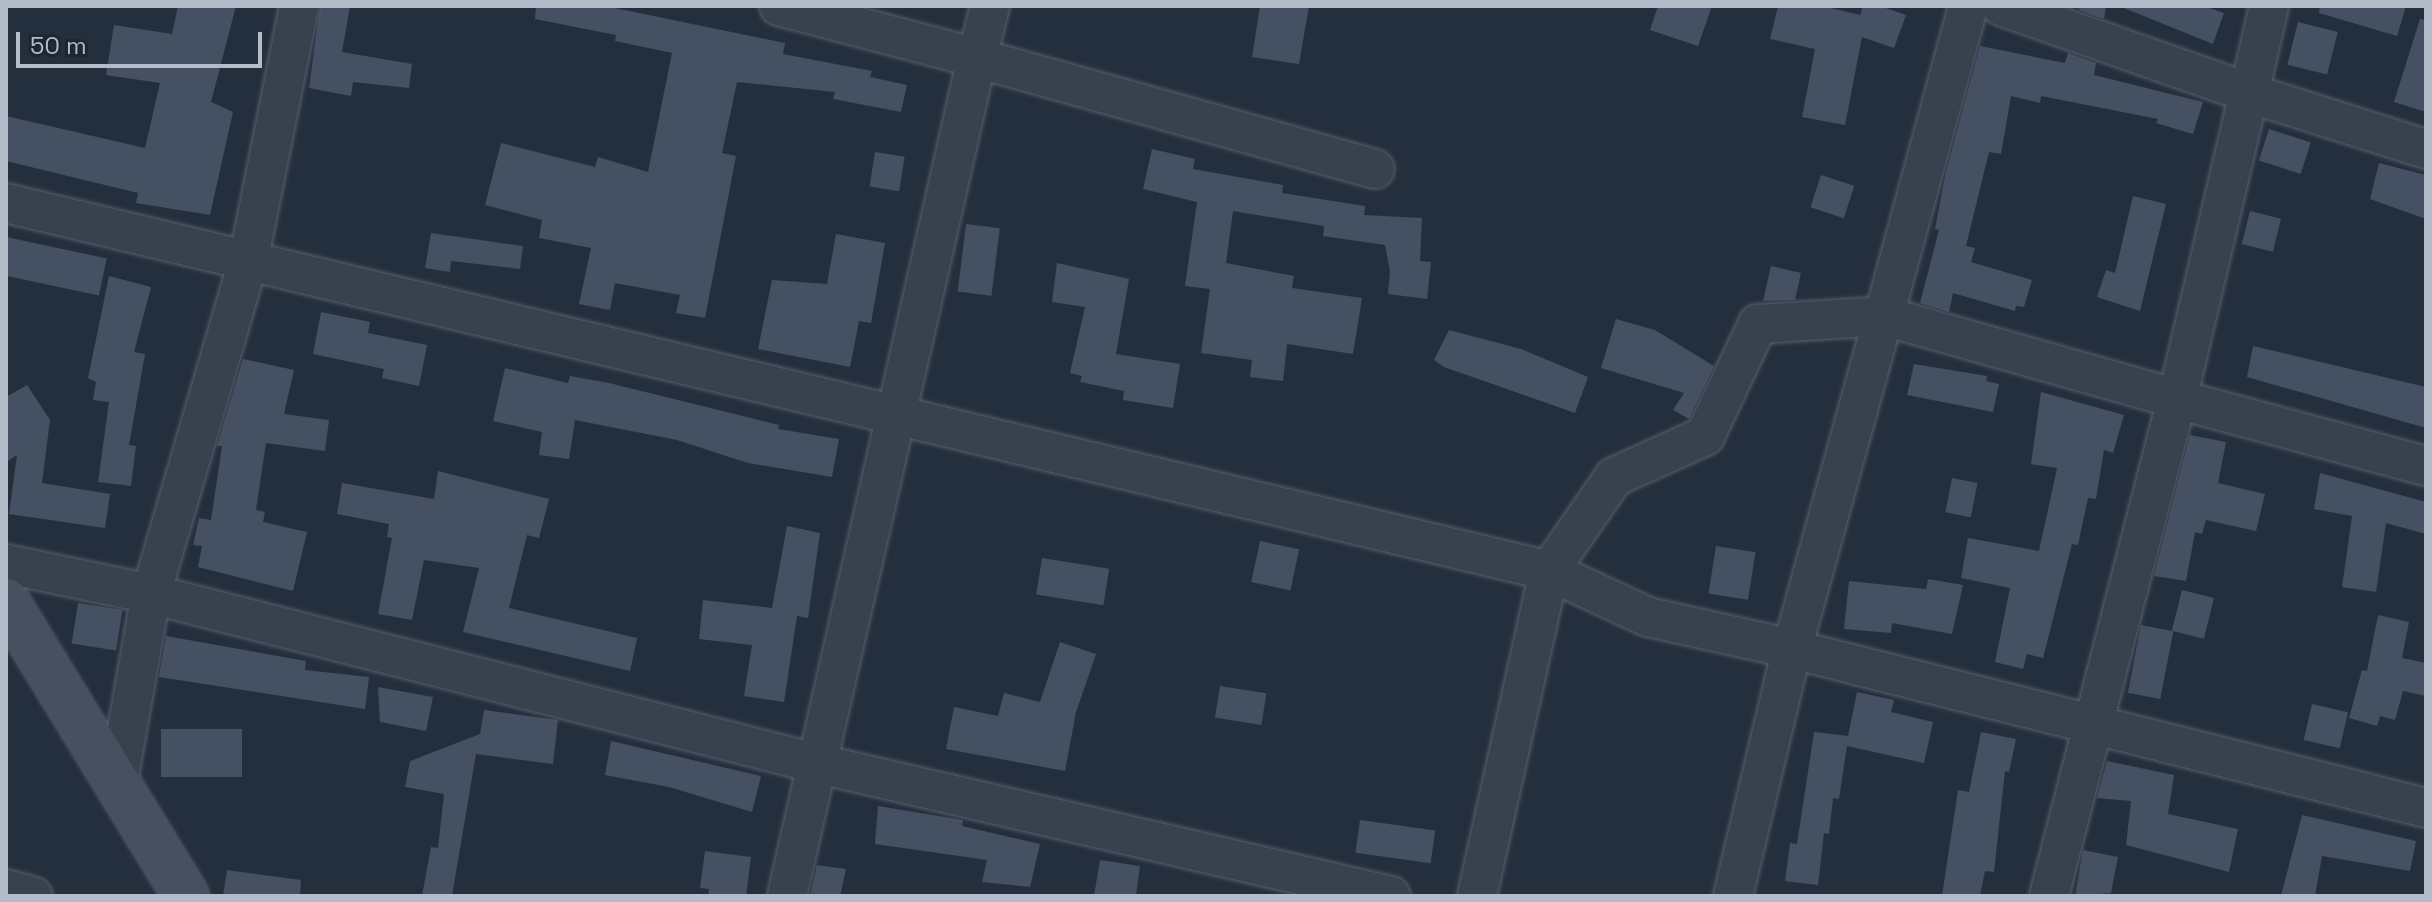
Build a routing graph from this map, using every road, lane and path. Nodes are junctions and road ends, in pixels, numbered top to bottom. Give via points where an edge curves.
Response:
1 (299, 6) edge
2 (779, 6) edge
3 (990, 6) edge
4 (1968, 6) edge
5 (2001, 6) edge
6 (2269, 6) edge
7 (977, 58) junction
8 (2249, 93) junction
9 (2426, 149) edge
10 (1375, 169) dead end
11 (6, 203) edge
12 (248, 262) junction
13 (1884, 316) junction
14 (2177, 399) junction
15 (895, 417) junction
16 (2426, 466) edge
17 (6, 564) edge
18 (1549, 571) junction
19 (151, 594) junction
20 (6, 601) edge
21 (1792, 649) junction
22 (2093, 726) junction
23 (815, 763) junction
24 (117, 787) junction
25 (2426, 808) edge
26 (6, 889) edge
27 (33, 896) edge
28 (186, 896) edge
29 (787, 896) edge
30 (1391, 896) edge
31 (1477, 896) edge
32 (1733, 896) edge
33 (2049, 896) edge

1 - 12 street
2 - 7 street
3 - 7 street
4 - 13 street
5 - 8 street
6 - 8 street
7 - 10 street
7 - 15 street
8 - 9 street
8 - 14 street
11 - 12 street
12 - 15 street
12 - 19 street
13 - 14 street
13 - 18 street via 1758,324 1705,436 1614,477
13 - 21 street
14 - 16 street
14 - 22 street
15 - 18 street
15 - 23 street
17 - 19 street
18 - 21 street via 1648,617
18 - 31 street
19 - 23 street
19 - 24 street
20 - 24 main road
21 - 22 street
21 - 32 street
22 - 25 street
22 - 33 street
23 - 29 street
23 - 30 street
24 - 28 main road
26 - 27 street

